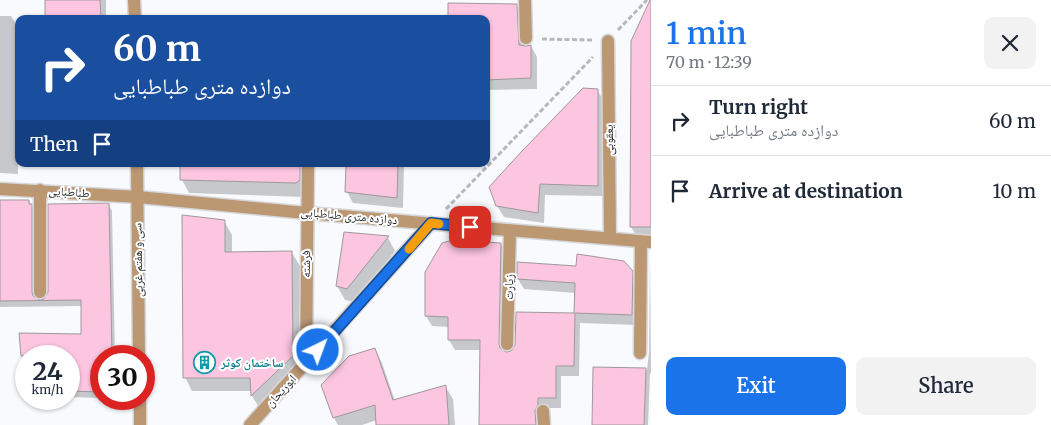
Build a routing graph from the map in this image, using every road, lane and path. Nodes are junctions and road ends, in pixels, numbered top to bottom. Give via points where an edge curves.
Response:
1 (134, 0) edge
2 (526, 0) edge
3 (647, 0) edge
4 (135, 15) edge
5 (526, 38) joint
6 (608, 41) junction
7 (490, 162) edge
8 (137, 167) edge
9 (308, 167) edge
10 (485, 167) edge
11 (0, 189) edge
12 (40, 190) junction
13 (138, 196) junction
14 (306, 213) junction
15 (431, 223) junction
16 (510, 230) junction
17 (610, 238) junction
18 (646, 242) edge
19 (40, 292) dead end
20 (508, 344) dead end
21 (139, 345) edge
22 (640, 353) dead end
23 (306, 364) junction
24 (140, 410) edge
25 (543, 411) dead end
26 (140, 425) edge
27 (250, 425) edge
28 (544, 425) edge

1 - 4 street
2 - 5 street
3 - 6 path
5 - 6 path
6 - 7 path
6 - 17 street, یعقوبی
8 - 13 street, سی و هفتم غربی
9 - 14 street, فرشته
10 - 15 path
11 - 12 street, طباطبایی
12 - 13 street, طباطبایی
12 - 19 street
13 - 14 street, دوازده متری طباطبایی
13 - 21 street, سی و هفتم غربی
14 - 15 street, دوازده متری طباطبایی
14 - 23 street, فرشته
15 - 16 street, دوازده متری طباطبایی
15 - 23 street, ابوریحان
16 - 17 street, دوازده متری طباطبایی
16 - 20 street, زیارت
17 - 18 street, دوازده متری طباطبایی
18 - 22 street
23 - 27 street, ابوریحان
24 - 26 street
25 - 28 street

